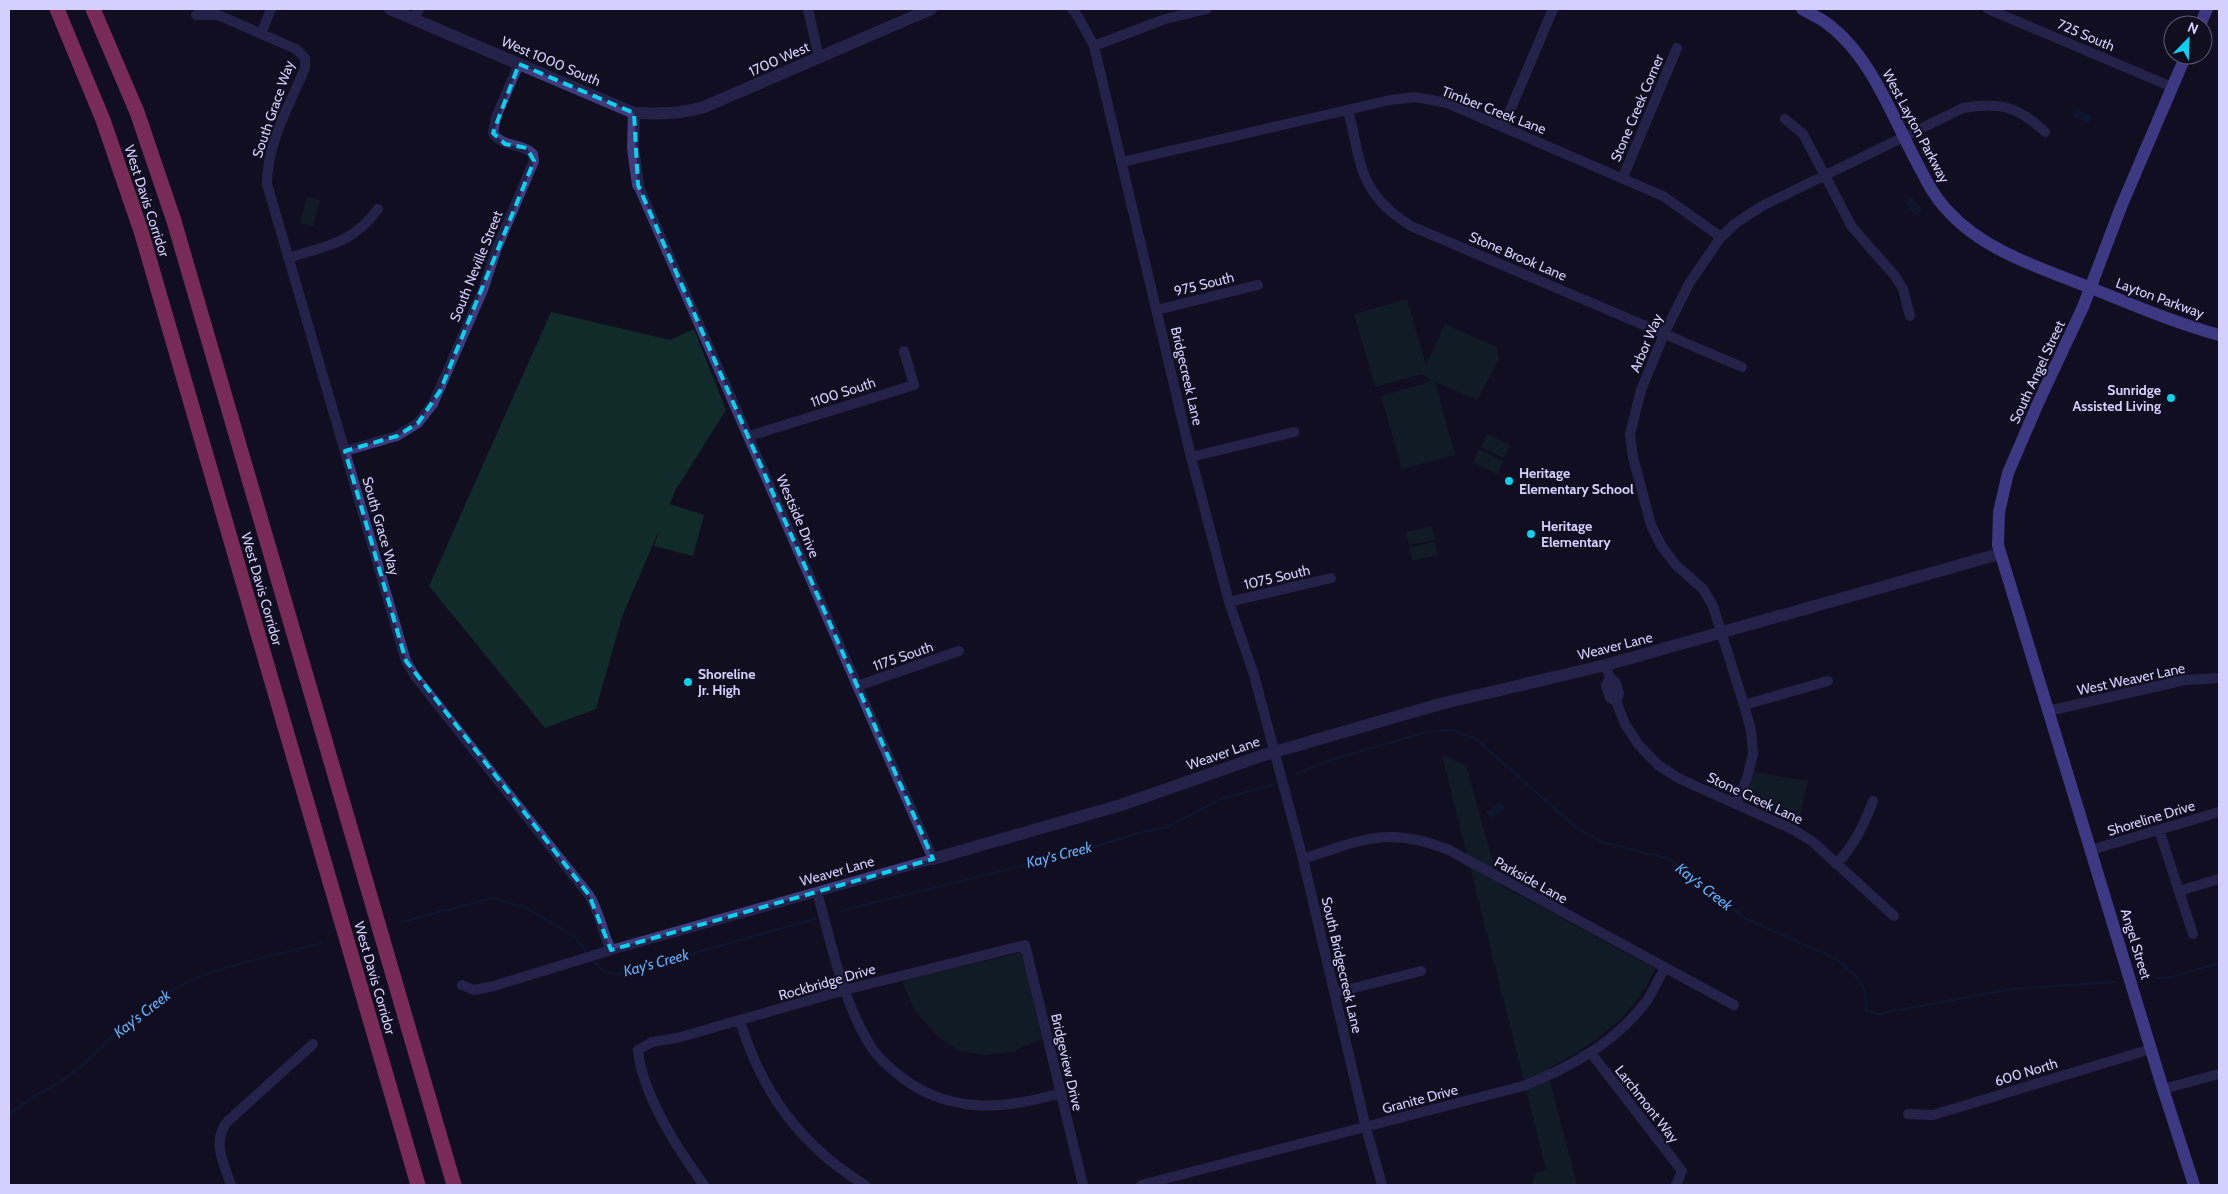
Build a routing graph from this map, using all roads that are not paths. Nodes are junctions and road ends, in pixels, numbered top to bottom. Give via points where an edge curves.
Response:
1 (57, 9) edge
2 (93, 9) edge
3 (271, 9) edge
4 (390, 9) edge
5 (808, 9) edge
6 (931, 9) edge
7 (1072, 9) edge
8 (1207, 9) edge
9 (1553, 9) edge
10 (1802, 9) edge
11 (1988, 9) edge
12 (417, 14) edge
13 (196, 15) dead end
14 (261, 34) junction
15 (1094, 46) junction
16 (1677, 48) dead end
17 (819, 58) junction
18 (519, 64) junction
19 (2182, 65) edge
20 (2172, 87) junction
21 (1348, 110) junction
22 (634, 112) junction
23 (1785, 119) dead end
24 (1503, 127) junction
25 (2045, 132) dead end
26 (1903, 136) junction
27 (1122, 162) junction
28 (1824, 176) junction
29 (1623, 178) junction
30 (638, 184) joint
31 (378, 209) dead end
32 (1721, 237) junction
33 (288, 258) junction
34 (1258, 285) dead end
35 (2090, 288) junction
36 (1157, 310) junction
37 (1910, 316) dead end
38 (1664, 334) junction
39 (2219, 335) edge
40 (904, 352) dead end
41 (1742, 367) dead end
42 (1294, 432) dead end
43 (749, 436) junction
44 (345, 451) junction
45 (1191, 457) junction
46 (1999, 554) junction
47 (1331, 578) dead end
48 (1229, 602) junction
49 (1721, 633) junction
50 (959, 651) dead end
51 (1608, 671) junction
52 (2219, 678) edge
53 (1828, 681) dead end
54 (856, 686) junction
55 (1744, 705) junction
56 (2048, 711) junction
57 (1274, 752) junction
58 (1873, 801) dead end
59 (1736, 804) junction
60 (2219, 812) edge
61 (2159, 830) junction
62 (2091, 850) junction
63 (933, 859) junction
64 (1303, 859) junction
65 (1836, 864) junction
66 (2219, 879) edge
67 (2179, 891) junction
68 (817, 892) junction
69 (1894, 916) dead end
70 (2193, 934) dead end
71 (1025, 945) joint
72 (607, 951) junction
73 (1664, 968) junction
74 (1420, 970) dead end
75 (462, 985) dead end
76 (845, 990) junction
77 (1334, 993) junction
78 (1734, 1005) dead end
79 (740, 1021) junction
80 (313, 1044) dead end
81 (2151, 1049) junction
82 (1591, 1053) junction
83 (2219, 1074) edge
84 (2163, 1089) junction
85 (1060, 1093) junction
86 (1908, 1114) dead end
87 (1366, 1128) junction
88 (231, 1185) edge
89 (418, 1185) edge
90 (454, 1185) edge
91 (704, 1185) edge
92 (865, 1185) edge
93 (1083, 1185) edge
94 (1141, 1185) edge
95 (1382, 1185) edge
96 (1676, 1185) edge
97 (2194, 1185) edge

1 - 89 highway, West Davis Corridor via 100,112 141,231
2 - 90 highway, West Davis Corridor via 137,112 174,221
3 - 14 street
4 - 12 street, West 1000 South
5 - 17 street
6 - 17 street, 1700 West
7 - 15 street, Bridgecreek Lane
8 - 15 street via 1165,19
9 - 24 street
10 - 26 main road, West Layton Parkway via 1826,22 1850,45 1870,72
11 - 20 street, 725 South
12 - 18 street, West 1000 South
13 - 14 street via 218,15
14 - 33 street, South Grace Way via 296,49 304,58 305,68 271,148 267,168 267,184
15 - 27 street, Bridgecreek Lane
16 - 29 street, Stone Creek Corner
17 - 22 street, 1700 West via 704,107 682,113
18 - 22 street, West 1000 South
18 - 44 street, South Neville Street via 493,133 505,144 527,148 534,161 440,391 418,423 397,436
19 - 20 main road, South Angel Street
20 - 35 main road, South Angel Street
21 - 24 street, Timber Creek Lane via 1416,97 1447,103
21 - 27 street, Timber Creek Lane
21 - 38 street, Stone Brook Lane via 1363,174 1372,193 1390,212 1411,226
22 - 30 street via 633,148
23 - 28 street via 1803,134
24 - 29 street, Timber Creek Lane
25 - 26 street, Arbor Way via 2031,118 2011,108 1985,103 1963,108
26 - 28 street, Arbor Way
26 - 35 main road, West Layton Parkway via 1930,187 1948,211 1971,232 2004,252
27 - 36 street, Bridgecreek Lane
28 - 32 street, Arbor Way via 1762,206
28 - 37 street via 1852,227 1903,289
29 - 32 street, Timber Creek Lane via 1680,206
30 - 43 street, Westside Drive
31 - 33 street via 363,227 346,239
32 - 38 street, Arbor Way via 1690,282
33 - 44 street, South Grace Way
34 - 36 street, 975 South
35 - 39 main road, Layton Parkway
35 - 46 main road, South Angel Street via 2008,473 1999,512
36 - 45 street, Bridgecreek Lane
38 - 41 street, Stone Brook Lane
38 - 49 street, Arbor Way via 1632,420 1633,457 1651,525 1676,565 1703,588 1714,606
40 - 43 street, 1100 South via 914,385
42 - 45 street
43 - 54 street, Westside Drive
44 - 72 street, South Grace Way via 410,668 589,895 596,906
45 - 48 street, Bridgecreek Lane
46 - 49 street, Weaver Lane
46 - 56 main road, South Angel Street
47 - 48 street, 1075 South
48 - 57 street, Bridgecreek Lane via 1254,675
49 - 51 street, Weaver Lane
49 - 55 street, Arbor Way
50 - 54 street, 1175 South
51 - 57 street, Weaver Lane via 1440,704
51 - 59 street, Stone Creek Lane via 1618,688 1616,701 1625,724 1658,765 1680,779
52 - 56 street, West Weaver Lane via 2184,680
53 - 55 street
54 - 63 street, Westside Drive
55 - 59 street, Arbor Way via 1753,754
56 - 62 main road, Angel Street
57 - 63 street, Weaver Lane via 1121,806
57 - 64 street, South Bridgecreek Lane
58 - 65 street via 1855,841
59 - 65 street, Stone Creek Lane via 1794,830 1813,842
60 - 61 street, Shoreline Drive
61 - 62 street, Shoreline Drive
61 - 67 street
62 - 81 main road, Angel Street
63 - 68 street, Weaver Lane
64 - 73 street, Parkside Lane via 1368,838 1410,837 1430,842
64 - 77 street, South Bridgecreek Lane
65 - 69 street, Stone Creek Lane
66 - 67 street
67 - 70 street
68 - 72 street, Weaver Lane
68 - 76 street
71 - 76 street, Rockbridge Drive
71 - 85 street, Bridgeview Drive
72 - 75 street, Weaver Lane via 474,990
73 - 78 street, Parkside Lane
73 - 82 street, Granite Drive via 1648,998 1623,1027
74 - 77 street
76 - 79 street, Rockbridge Drive
76 - 85 street via 868,1042 904,1080 928,1094 954,1103 988,1107
77 - 87 street, South Bridgecreek Lane
79 - 91 street, Rockbridge Drive via 652,1042 638,1050 639,1067 647,1088 675,1143
79 - 92 street via 753,1058 772,1096 794,1126 817,1150
80 - 88 street via 223,1129 220,1148
81 - 84 main road, Angel Street
81 - 86 street, 600 North via 1933,1114
82 - 87 street, Granite Drive via 1560,1071 1523,1086
82 - 96 street, Larchmont Way via 1682,1171
83 - 84 street
84 - 97 main road, Angel Street
85 - 93 street, Bridgeview Drive
87 - 94 street, Granite Drive
87 - 95 street, South Bridgecreek Lane

